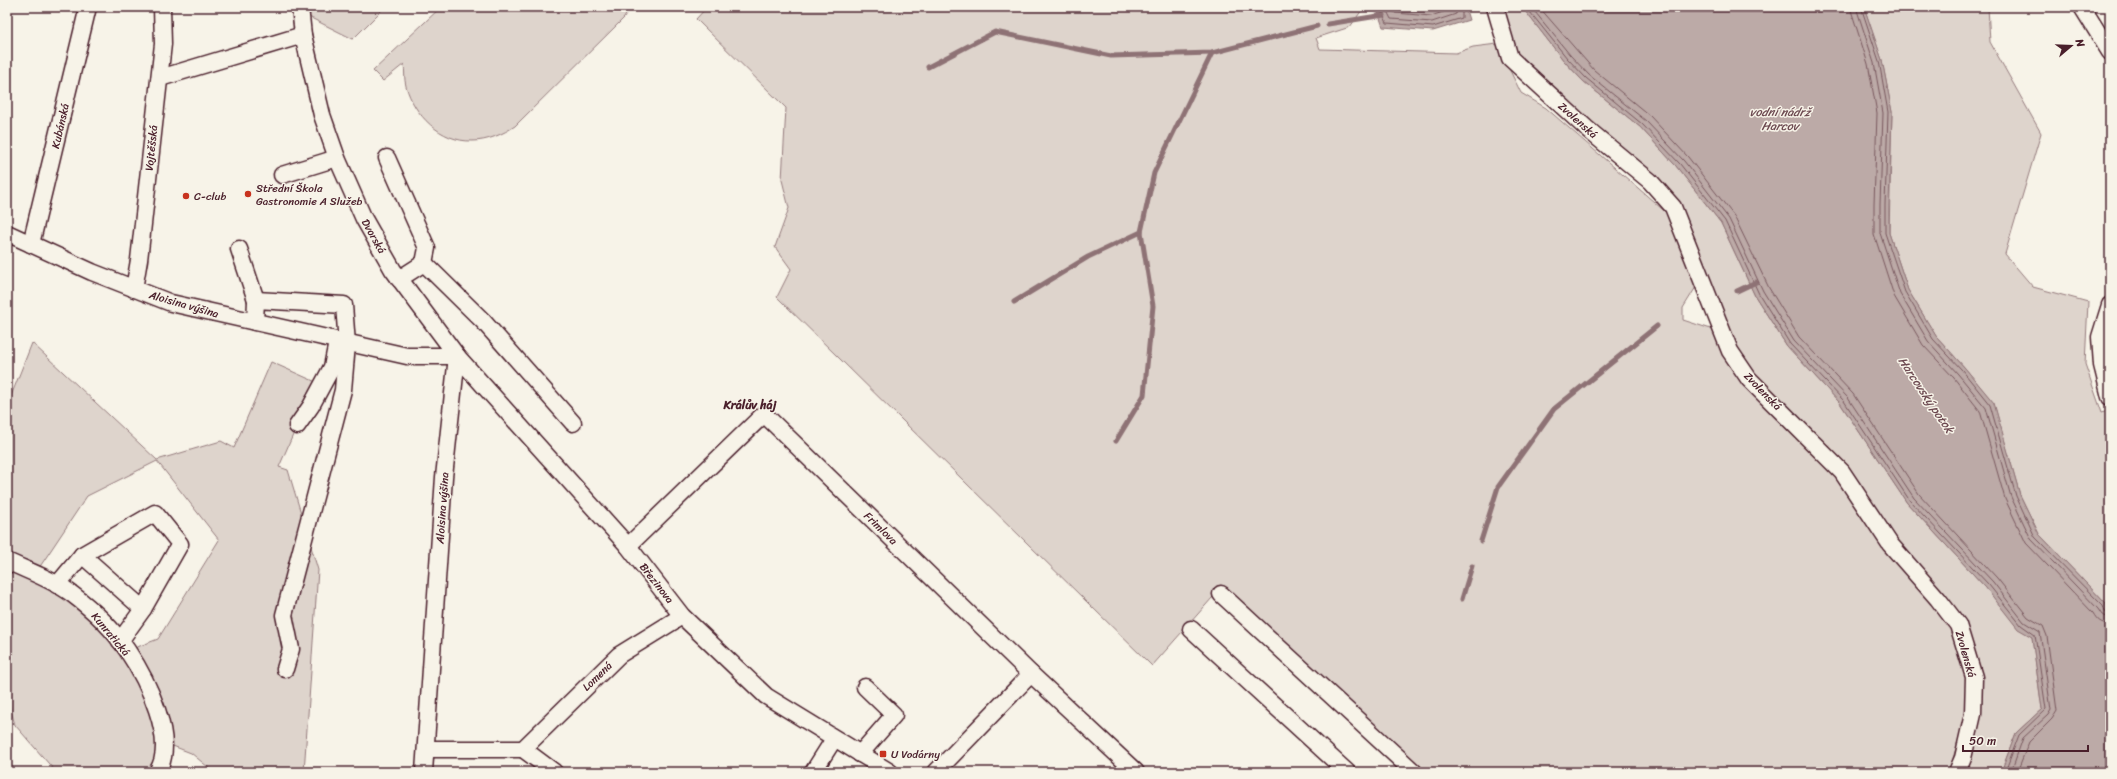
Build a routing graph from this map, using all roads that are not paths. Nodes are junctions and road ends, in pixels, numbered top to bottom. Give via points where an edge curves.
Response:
1 (88, 7) edge
2 (162, 7) edge
3 (300, 7) edge
4 (1495, 7) edge
5 (2082, 7) edge
6 (303, 35) junction
7 (2110, 52) edge
8 (160, 78) junction
9 (337, 158) junction
10 (387, 158) dead end
11 (282, 175) dead end
12 (16, 240) edge
13 (239, 249) dead end
14 (424, 263) junction
15 (399, 279) junction
16 (134, 289) junction
17 (256, 300) junction
18 (2110, 305) edge
19 (255, 322) junction
20 (342, 343) junction
21 (457, 356) junction
22 (2110, 397) edge
23 (573, 423) dead end
24 (297, 426) dead end
25 (628, 546) junction
26 (82, 555) junction
27 (7, 561) edge
28 (57, 585) junction
29 (1221, 594) dead end
30 (143, 609) junction
31 (682, 616) junction
32 (1191, 629) dead end
33 (120, 641) junction
34 (285, 669) dead end
35 (1031, 674) junction
36 (865, 687) dead end
37 (834, 739) junction
38 (426, 749) junction
39 (523, 749) junction
40 (860, 754) junction
41 (158, 771) edge
42 (424, 772) edge
43 (554, 772) edge
44 (813, 772) edge
45 (890, 772) edge
46 (936, 772) edge
47 (1136, 772) edge
48 (1347, 772) edge
49 (1414, 772) edge
50 (1957, 772) edge

1 - 12 street, Kubánská
2 - 8 street, Vojtěšská via 163,44
3 - 6 street, Dvorská
4 - 50 street, Zvolenská via 1510,58 1586,128 1650,181 1673,207 1730,351 1749,379 1842,472 1890,544 1952,616 1965,643 1974,677 1973,714
5 - 7 street
6 - 8 street
6 - 9 street, Dvorská via 322,115
8 - 16 street, Vojtěšská
9 - 11 street
9 - 15 street, Dvorská via 364,219
10 - 14 street via 427,248
12 - 16 street, Aloisina výšina
13 - 17 street
14 - 15 street
14 - 23 street via 483,321
15 - 21 street, Dvorská
16 - 19 street, Aloisina výšina via 171,303
17 - 19 street
17 - 20 street via 344,305
18 - 22 street via 2100,337 2102,365
19 - 20 street, Aloisina výšina
20 - 21 street, Aloisina výšina via 407,356
20 - 24 street via 311,406
20 - 34 street via 343,390 284,615 291,649
21 - 25 street, Březinova
21 - 38 street, Aloisina výšina via 444,477
25 - 31 street, Březinova
25 - 35 street, Frimlova via 764,414
26 - 28 street
26 - 30 street
26 - 30 street via 155,513 180,544
27 - 28 street, Kunratická
28 - 33 street, Kunratická via 82,602
29 - 49 street
30 - 33 street
31 - 37 street, Březinova via 766,696
31 - 39 street, Lomená via 619,654
32 - 48 street
33 - 41 street, Kunratická via 147,686 159,716 164,743
35 - 46 street
35 - 47 street, Frimlova
36 - 40 street via 894,716
37 - 40 street, Březinova
37 - 44 street
38 - 39 street
38 - 42 street, Aloisina výšina
39 - 43 street
40 - 45 street, Březinova

